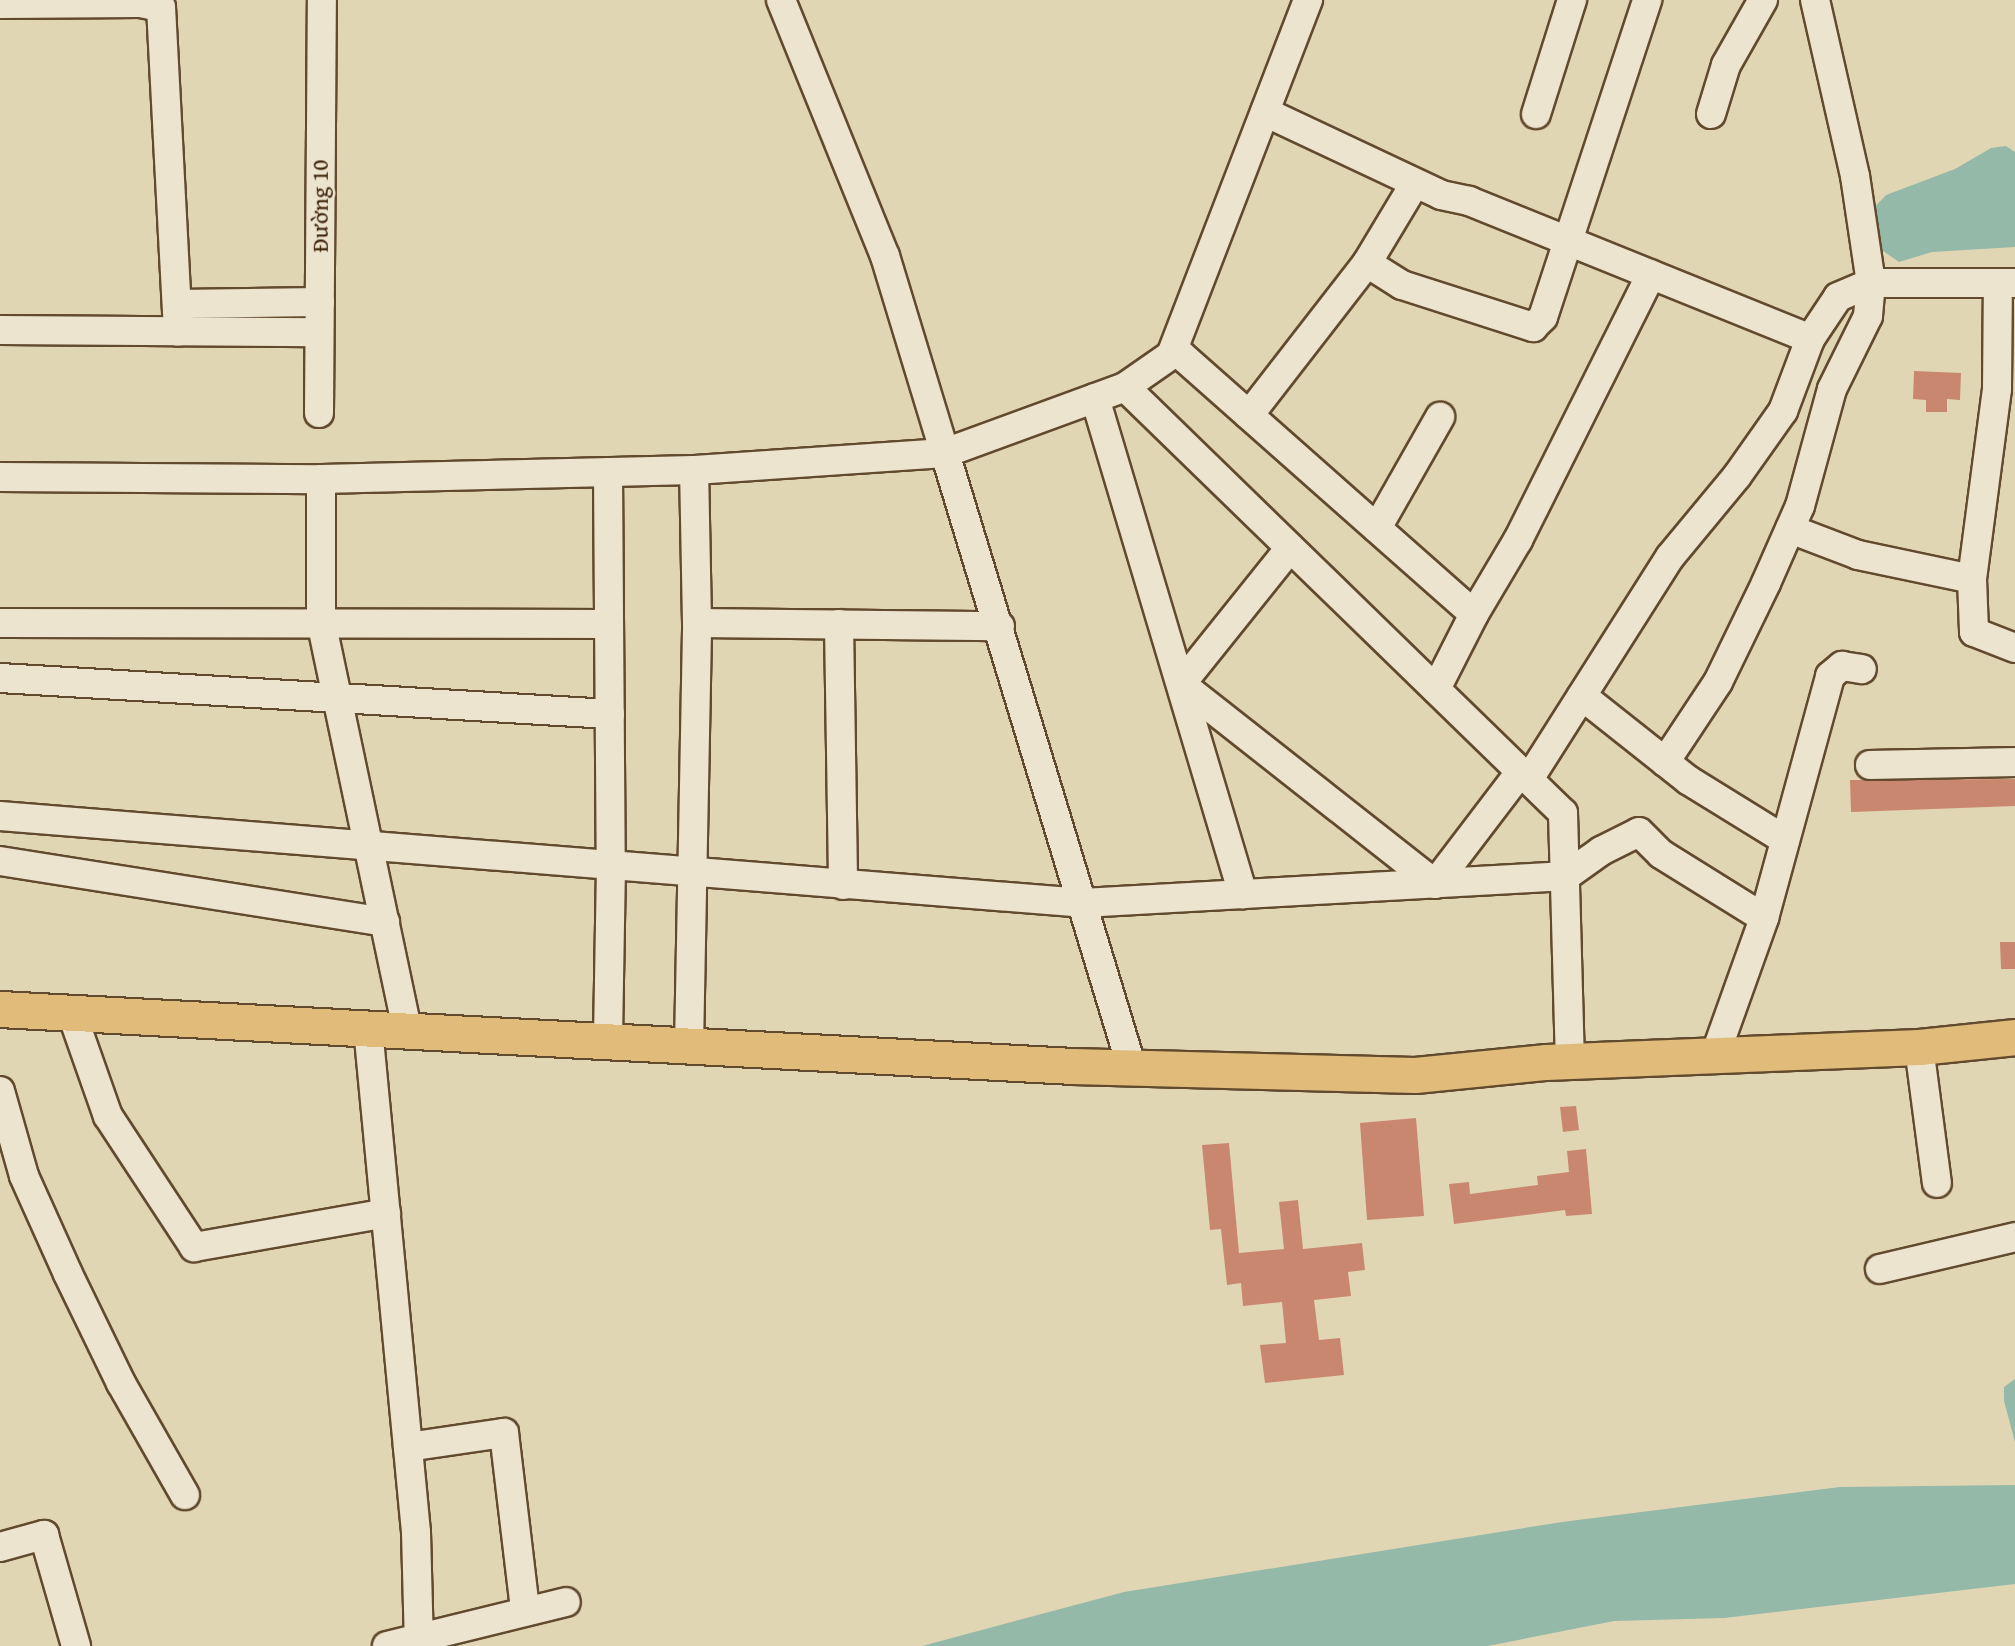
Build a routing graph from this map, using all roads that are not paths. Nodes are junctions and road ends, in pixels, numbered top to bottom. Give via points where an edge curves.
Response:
1 (322, 0) edge
2 (781, 0) edge
3 (1308, 0) edge
4 (1572, 0) edge
5 (1647, 0) edge
6 (1763, 0) edge
7 (1815, 0) edge
8 (0, 4) edge
9 (1265, 112) junction
10 (1536, 114) dead end
11 (1711, 114) dead end
12 (1415, 183) junction
13 (1571, 242) junction
14 (1367, 263) junction
15 (1651, 274) junction
16 (1871, 283) junction
17 (2006, 283) edge
18 (178, 317) junction
19 (320, 317) junction
20 (0, 330) edge
21 (1810, 339) junction
22 (1171, 355) junction
23 (1125, 387) junction
24 (1095, 398) junction
25 (319, 413) dead end
26 (1249, 415) junction
27 (1440, 417) dead end
28 (945, 453) junction
29 (694, 470) junction
30 (608, 472) junction
31 (0, 477) edge
32 (321, 479) junction
33 (1377, 528) junction
34 (1790, 528) junction
35 (1290, 548) junction
36 (1972, 579) junction
37 (1474, 614) junction
38 (0, 623) edge
39 (697, 623) junction
40 (322, 624) junction
41 (609, 624) junction
42 (839, 624) junction
43 (1000, 626) junction
44 (2015, 648) edge
45 (1861, 669) dead end
46 (0, 678) edge
47 (1181, 684) junction
48 (1436, 690) junction
49 (1582, 696) junction
50 (338, 699) junction
51 (610, 714) junction
52 (1665, 762) junction
53 (2015, 762) edge
54 (1870, 765) dead end
55 (1525, 775) junction
56 (0, 816) edge
57 (1785, 840) junction
58 (369, 848) junction
59 (0, 861) edge
60 (611, 866) junction
61 (693, 874) junction
62 (1566, 876) junction
63 (1436, 884) junction
64 (843, 885) junction
65 (1243, 894) junction
66 (1083, 903) junction
67 (1764, 918) junction
68 (385, 922) junction
69 (0, 1009) edge
70 (72, 1014) junction
71 (368, 1028) junction
72 (407, 1029) junction
73 (2015, 1037) edge
74 (608, 1040) junction
75 (689, 1047) junction
76 (1919, 1047) junction
77 (1714, 1058) junction
78 (1570, 1060) junction
79 (1132, 1068) junction
80 (0, 1091) edge
81 (1937, 1183) dead end
82 (386, 1213) junction
83 (2015, 1237) edge
84 (1880, 1269) dead end
85 (408, 1447) junction
86 (185, 1495) dead end
87 (0, 1548) edge
88 (566, 1602) dead end
89 (525, 1610) junction
90 (419, 1642) edge
91 (76, 1646) edge
92 (387, 1646) edge

1 - 19 street, Đường 10
2 - 28 street via 885,256
3 - 9 street
4 - 10 street
5 - 13 street
6 - 11 street via 1726,65
7 - 16 street via 1854,176
8 - 18 street via 140,3 161,7
9 - 12 street
9 - 22 street
12 - 13 street
12 - 14 street
13 - 14 street via 1543,317 1533,327 1402,285
13 - 15 street
14 - 26 street
15 - 21 street
15 - 37 street via 1518,540
16 - 17 street
16 - 21 street via 1838,297
16 - 34 street via 1868,316 1832,389
17 - 36 street
18 - 19 street
18 - 20 street
19 - 25 street, Đường 10
21 - 49 street via 1783,411 1670,557
22 - 23 street
22 - 26 street via 1181,355
23 - 24 street
23 - 35 street
24 - 28 street
24 - 47 street
26 - 33 street
27 - 33 street
28 - 29 street
28 - 43 street
29 - 30 street
29 - 39 street
30 - 32 street
30 - 41 street
31 - 32 street
32 - 40 street
33 - 37 street
34 - 36 street via 1858,555
34 - 52 street via 1718,682
35 - 47 street
35 - 48 street
36 - 44 street via 1975,632
37 - 48 street
38 - 40 street
39 - 42 street
39 - 61 street
40 - 41 street
40 - 50 street
41 - 51 street
42 - 43 street
42 - 64 street
43 - 66 street
45 - 57 street via 1842,666 1830,676
46 - 50 street
47 - 63 street
47 - 65 street
48 - 55 street
49 - 52 street
49 - 55 street
50 - 51 street
50 - 58 street
51 - 60 street
52 - 57 street
53 - 54 street
55 - 62 street via 1563,813
55 - 63 street
56 - 58 street
57 - 67 street
58 - 60 street
58 - 68 street
59 - 68 street
60 - 61 street
60 - 74 street
61 - 64 street
61 - 75 street
62 - 63 street
62 - 67 street via 1639,832 1661,854
62 - 78 street
63 - 65 street
64 - 66 street
65 - 66 street
66 - 79 street
67 - 77 street
68 - 72 street
69 - 70 main road
70 - 71 main road
70 - 82 street via 108,1116 194,1247
71 - 72 main road
71 - 82 street
72 - 74 main road
73 - 76 main road
74 - 75 main road
75 - 79 main road
76 - 77 main road
76 - 81 street
77 - 78 main road
78 - 79 main road via 1415,1075
80 - 86 street via 24,1176 62,1262 121,1383
82 - 85 street
83 - 84 street
85 - 89 street via 504,1433
85 - 90 street
87 - 91 street via 44,1535
88 - 89 street
89 - 90 street
90 - 92 street

